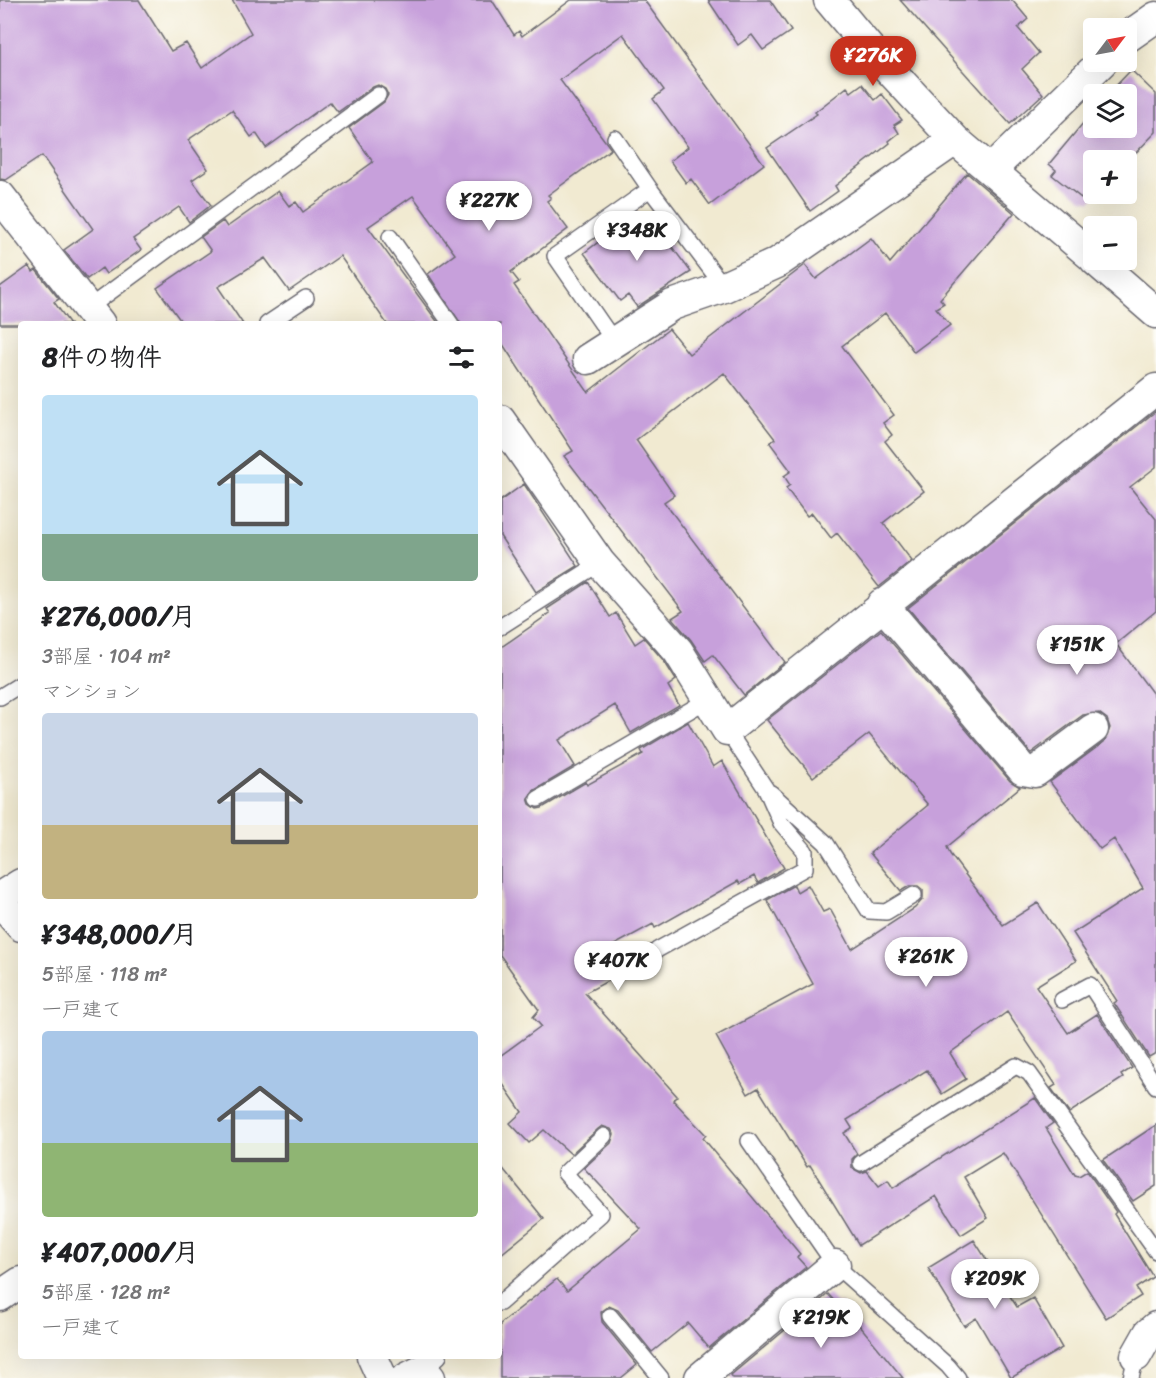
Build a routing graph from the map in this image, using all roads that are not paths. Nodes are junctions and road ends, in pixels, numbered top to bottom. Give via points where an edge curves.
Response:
1 (829, 0) edge
2 (1156, 17) edge
3 (1137, 30) edge
4 (1092, 72) edge
5 (378, 94) dead end
6 (615, 138) dead end
7 (955, 140) junction
8 (991, 170) junction
9 (650, 189) junction
10 (5, 214) edge
11 (390, 237) dead end
12 (1083, 249) edge
13 (1107, 270) edge
14 (724, 287) junction
15 (306, 298) dead end
16 (1156, 313) edge
17 (94, 316) edge
18 (272, 321) edge
19 (449, 321) edge
20 (613, 340) junction
21 (588, 359) dead end
22 (1156, 389) edge
23 (502, 423) edge
24 (600, 563) junction
25 (882, 604) junction
26 (502, 626) edge
27 (18, 686) edge
28 (0, 697) edge
29 (709, 699) junction
30 (1093, 729) dead end
31 (727, 730) junction
32 (766, 789) junction
33 (538, 799) dead end
34 (18, 886) edge
35 (914, 895) dead end
36 (0, 897) edge
37 (0, 902) edge
38 (18, 923) edge
39 (657, 950) dead end
40 (1062, 1000) dead end
41 (1156, 1086) edge
42 (604, 1136) dead end
43 (749, 1141) dead end
44 (861, 1162) dead end
45 (1156, 1251) edge
46 (835, 1265) junction
47 (18, 1284) edge
48 (0, 1296) edge
49 (502, 1301) edge
50 (610, 1316) dead end
51 (1156, 1327) edge
52 (373, 1359) edge
53 (1134, 1367) edge
54 (382, 1378) edge
55 (660, 1378) edge
56 (700, 1378) edge
57 (958, 1378) edge

1 - 7 street
2 - 3 street
4 - 8 street
5 - 17 lane
6 - 9 lane
7 - 8 street
7 - 14 street via 777,263
8 - 12 street
9 - 14 lane
9 - 20 lane via 555,256
10 - 17 street
11 - 19 lane
13 - 16 street
14 - 20 street via 672,305
15 - 18 lane
20 - 21 street
22 - 25 street
23 - 24 street
24 - 26 lane
24 - 29 street via 678,651
25 - 30 street via 1023,770 1035,772
25 - 31 street
27 - 28 lane
29 - 31 street
29 - 33 lane
31 - 32 lane
32 - 35 lane via 826,843 868,911 886,912
32 - 39 lane via 782,823 805,851 805,868
34 - 36 street
37 - 38 street
40 - 41 lane via 1090,985
42 - 49 lane via 565,1173 602,1214
43 - 46 lane
44 - 45 lane via 1016,1066 1029,1073
46 - 56 street
46 - 57 lane
47 - 48 street
50 - 55 lane
51 - 53 street via 1149,1333
52 - 54 street

